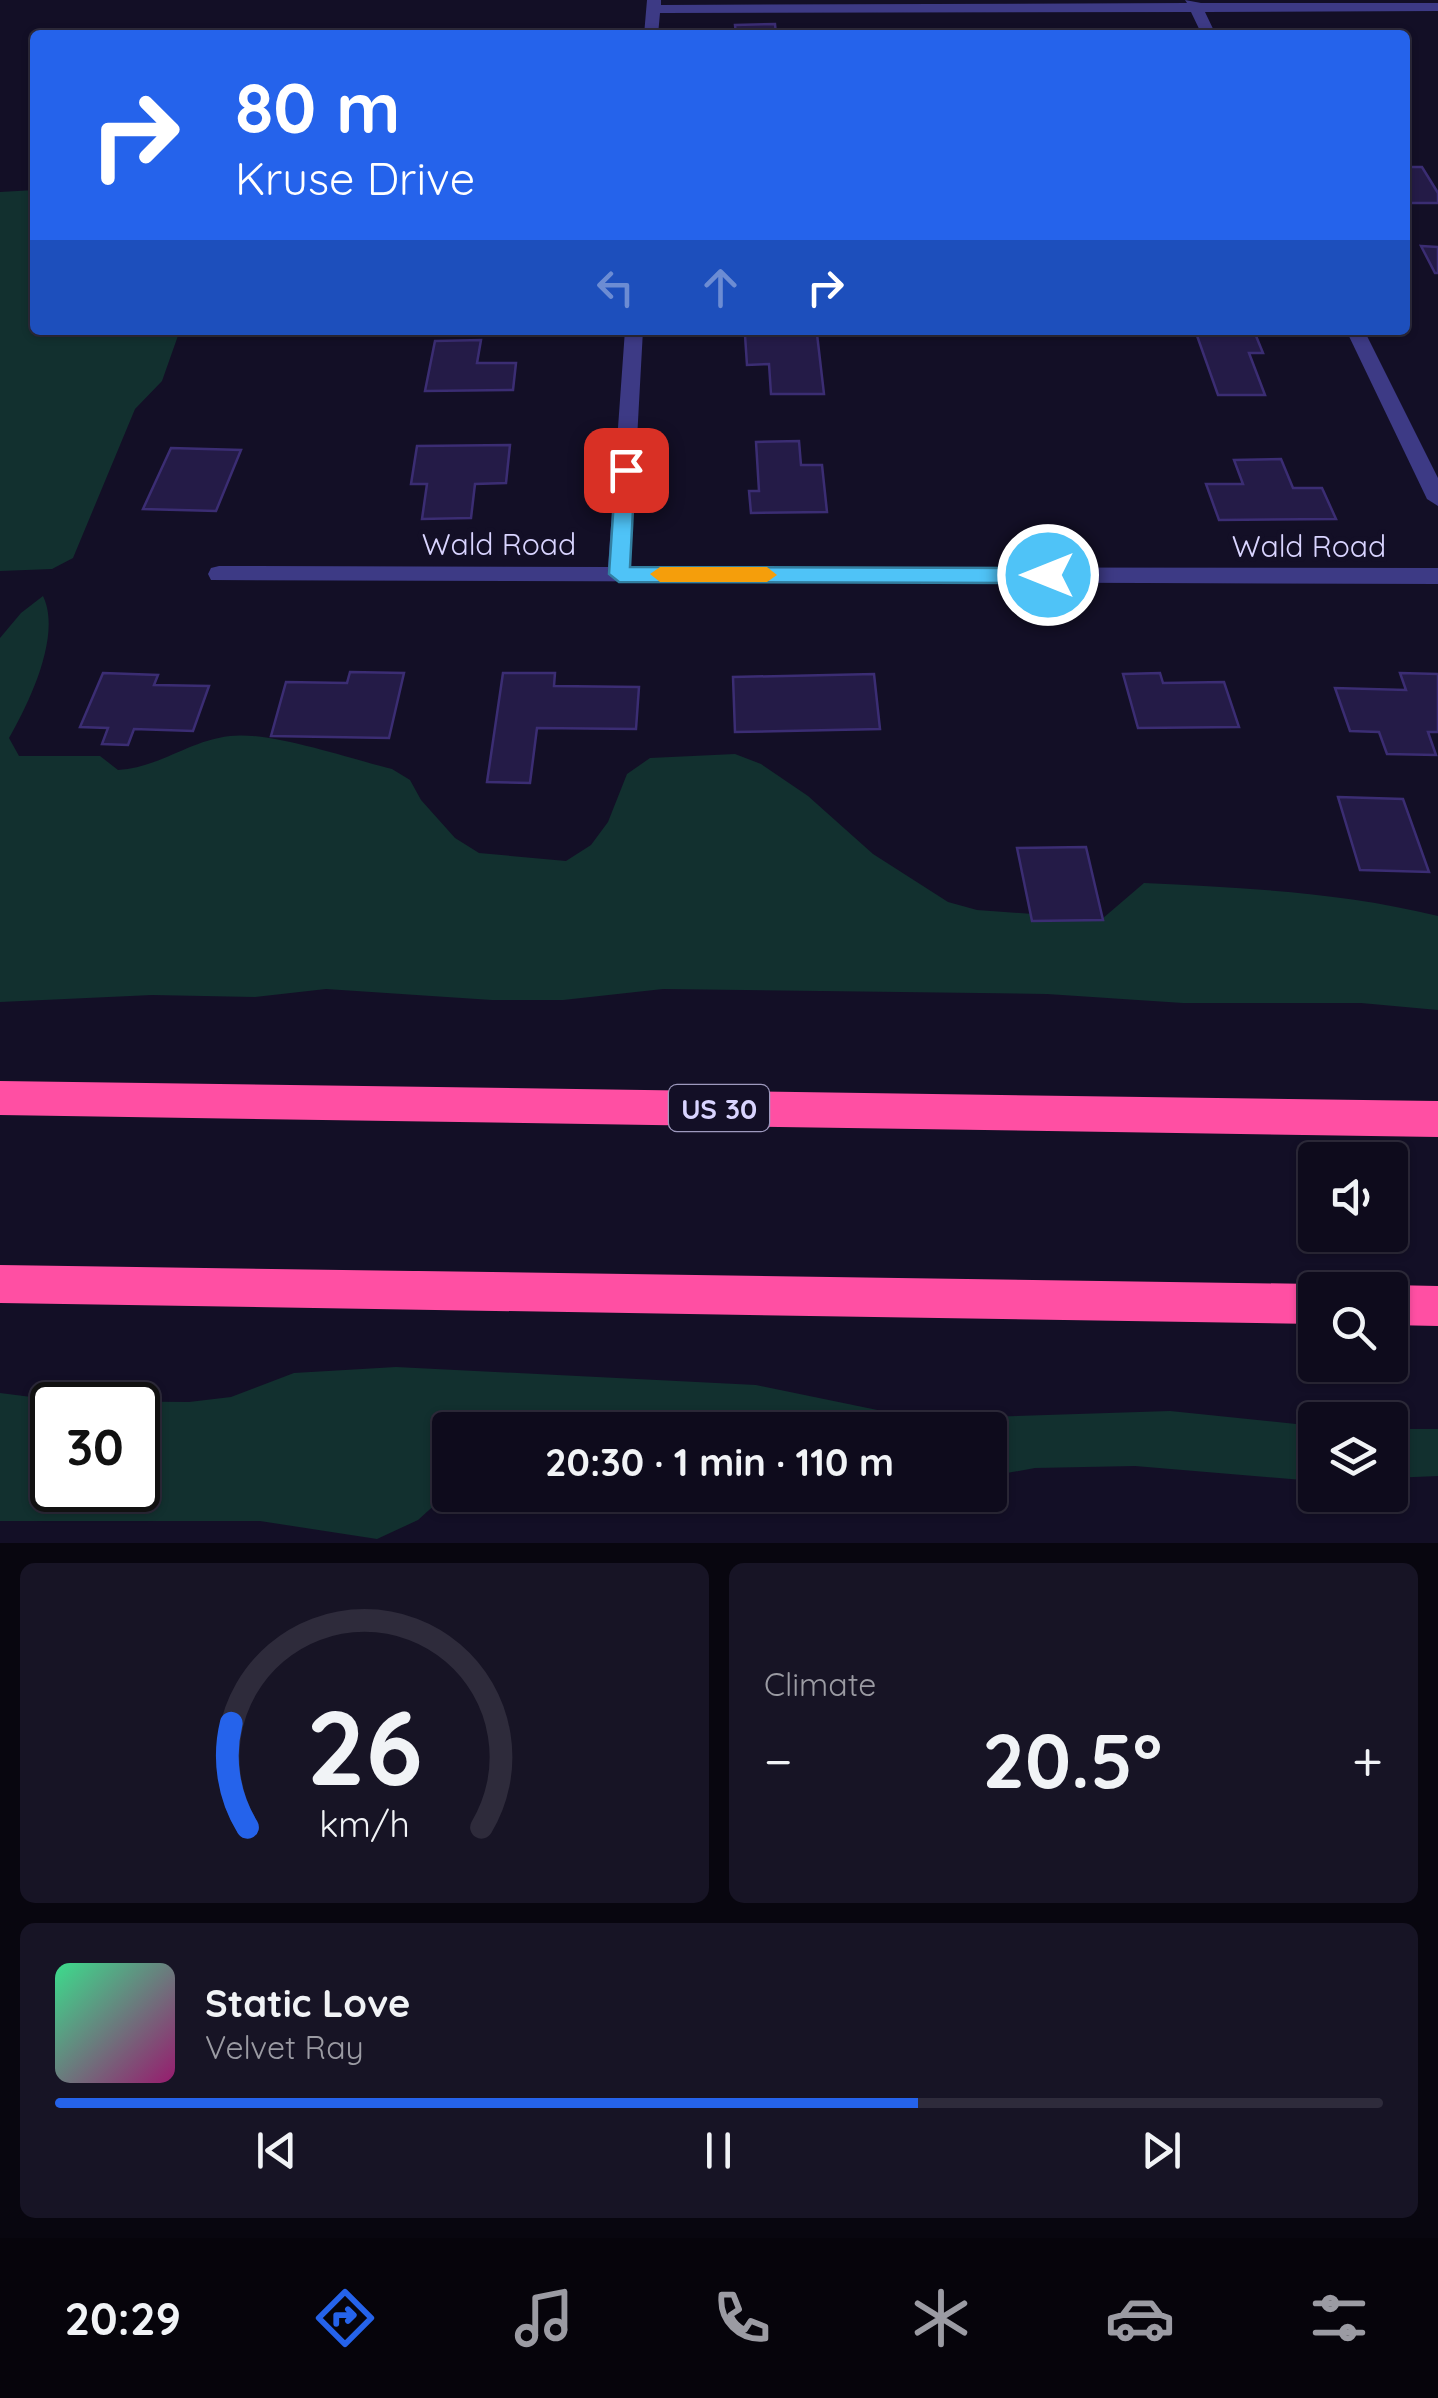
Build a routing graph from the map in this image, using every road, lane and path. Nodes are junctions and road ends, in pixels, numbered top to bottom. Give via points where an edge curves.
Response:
1 (653, 4) edge
2 (1194, 4) edge
3 (1438, 7) edge
4 (652, 30) edge
5 (1207, 30) edge
6 (634, 335) edge
7 (1357, 335) edge
8 (1438, 499) edge
9 (219, 574) dead end
10 (619, 574) junction
11 (1438, 576) edge
12 (0, 1098) edge
13 (1438, 1119) edge
14 (0, 1284) edge
15 (1298, 1304) edge
16 (1408, 1306) edge
17 (1438, 1306) edge

1 - 2 street
1 - 4 street
2 - 3 street
2 - 5 street
6 - 10 street
7 - 8 street
9 - 10 street, Wald Road
10 - 11 street, Wald Road
12 - 13 highway, US 30
14 - 15 highway
16 - 17 highway

